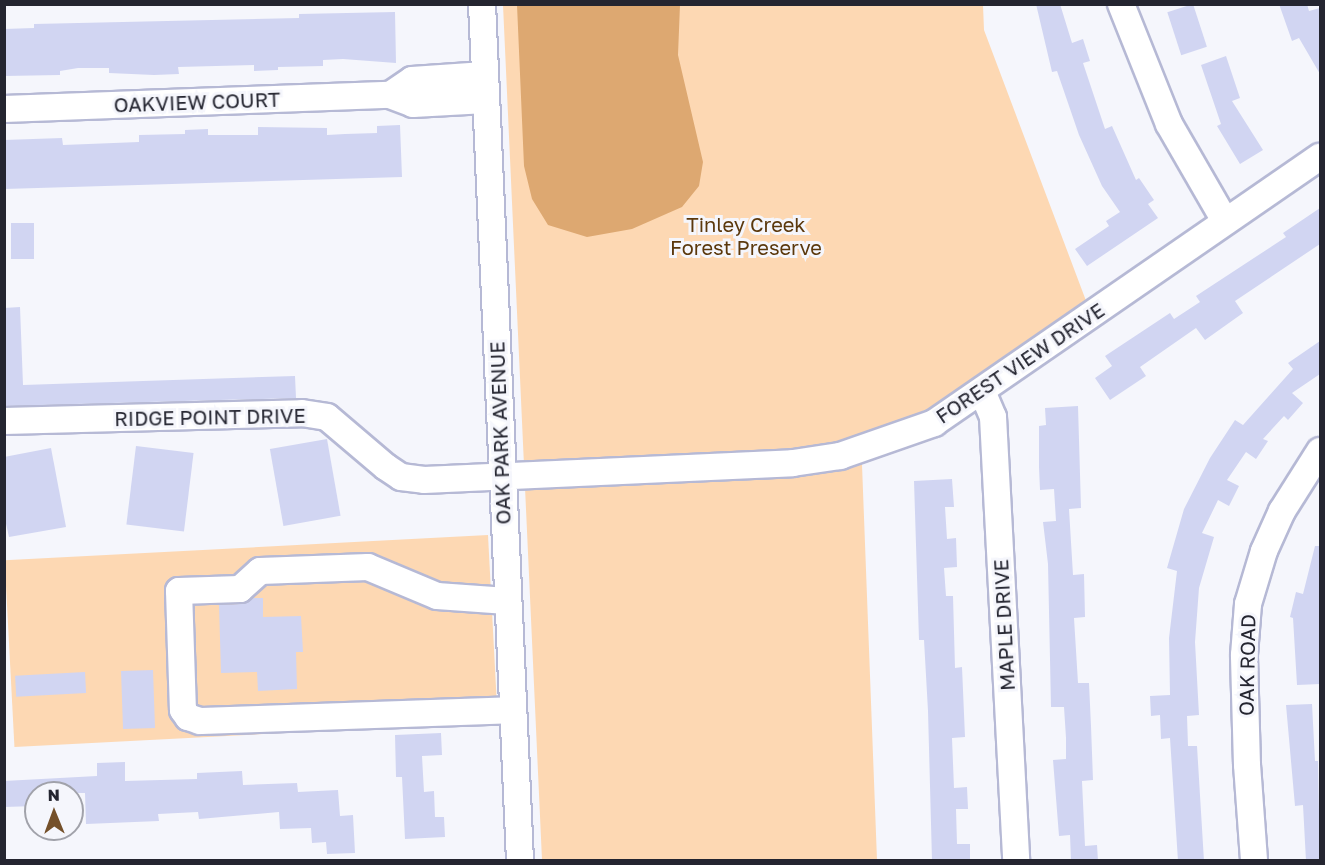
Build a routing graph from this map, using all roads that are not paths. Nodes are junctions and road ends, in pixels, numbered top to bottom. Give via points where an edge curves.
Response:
1 (482, 4) edge
2 (1121, 4) edge
3 (484, 75) junction
4 (390, 95) junction
5 (486, 100) junction
6 (4, 109) edge
7 (1320, 157) edge
8 (1225, 221) junction
9 (982, 391) junction
10 (4, 422) edge
11 (1320, 451) edge
12 (501, 474) junction
13 (507, 601) junction
14 (512, 710) junction
15 (520, 861) edge
16 (1016, 861) edge
17 (1254, 861) edge

1 - 3 street, OAK PARK AVENUE
2 - 8 street via 1169,124
3 - 4 street, OAKVIEW COURT via 412,80
3 - 5 street, OAK PARK AVENUE
4 - 5 street, OAKVIEW COURT via 412,104
4 - 6 street, OAKVIEW COURT
5 - 12 street, OAK PARK AVENUE
7 - 8 street, FOREST VIEW DRIVE
8 - 9 street, FOREST VIEW DRIVE
9 - 12 street, FOREST VIEW DRIVE via 934,423 831,457 793,464
9 - 16 street, MAPLE DRIVE via 993,417
10 - 12 street, RIDGE POINT DRIVE via 302,413 327,417 401,477 424,480
11 - 17 street, OAK ROAD via 1282,511 1264,551 1248,604 1244,655 1246,765
12 - 13 street, OAK PARK AVENUE
13 - 14 street, OAK PARK AVENUE
13 - 14 street via 437,596 368,567 260,571 240,589 179,591 183,710 188,717 200,721
14 - 15 street, OAK PARK AVENUE

